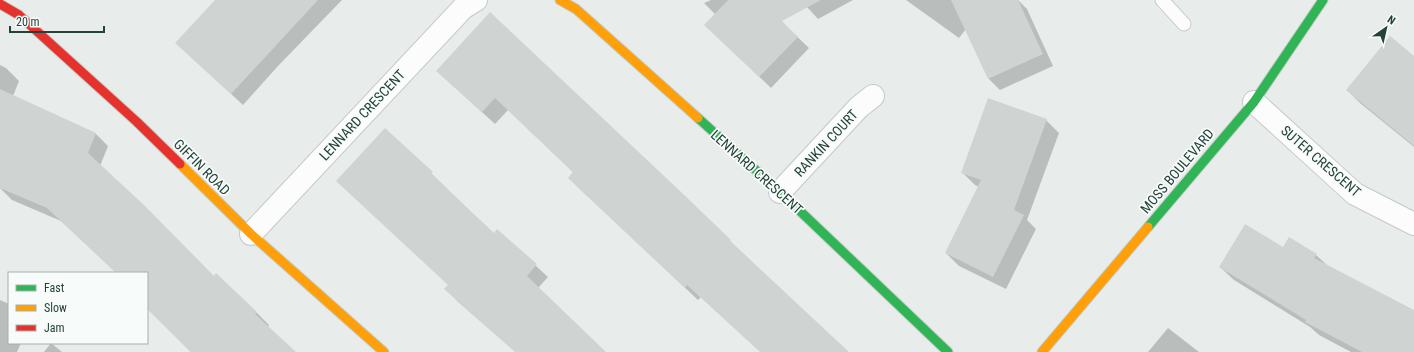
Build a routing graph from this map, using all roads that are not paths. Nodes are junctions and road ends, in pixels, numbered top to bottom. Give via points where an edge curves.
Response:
1 (476, 0) edge
2 (560, 0) edge
3 (1162, 0) edge
4 (1323, 0) edge
5 (0, 4) edge
6 (1184, 24) dead end
7 (873, 96) dead end
8 (1254, 102) junction
9 (780, 192) junction
10 (1414, 224) edge
11 (251, 234) junction
12 (384, 352) edge
13 (948, 352) edge
14 (1042, 352) edge

1 - 11 street, LENNARD CRESCENT via 463,8
2 - 9 street, LENNARD CRESCENT via 576,9
3 - 6 lane
4 - 8 street, MOSS BOULEVARD
5 - 11 street, GIFFIN ROAD via 19,16 137,122
7 - 9 street, RANKIN COURT via 859,107
8 - 10 street, SUTER CRESCENT via 1355,194
8 - 14 street, MOSS BOULEVARD
9 - 13 street, LENNARD CRESCENT
11 - 12 street, GIFFIN ROAD

